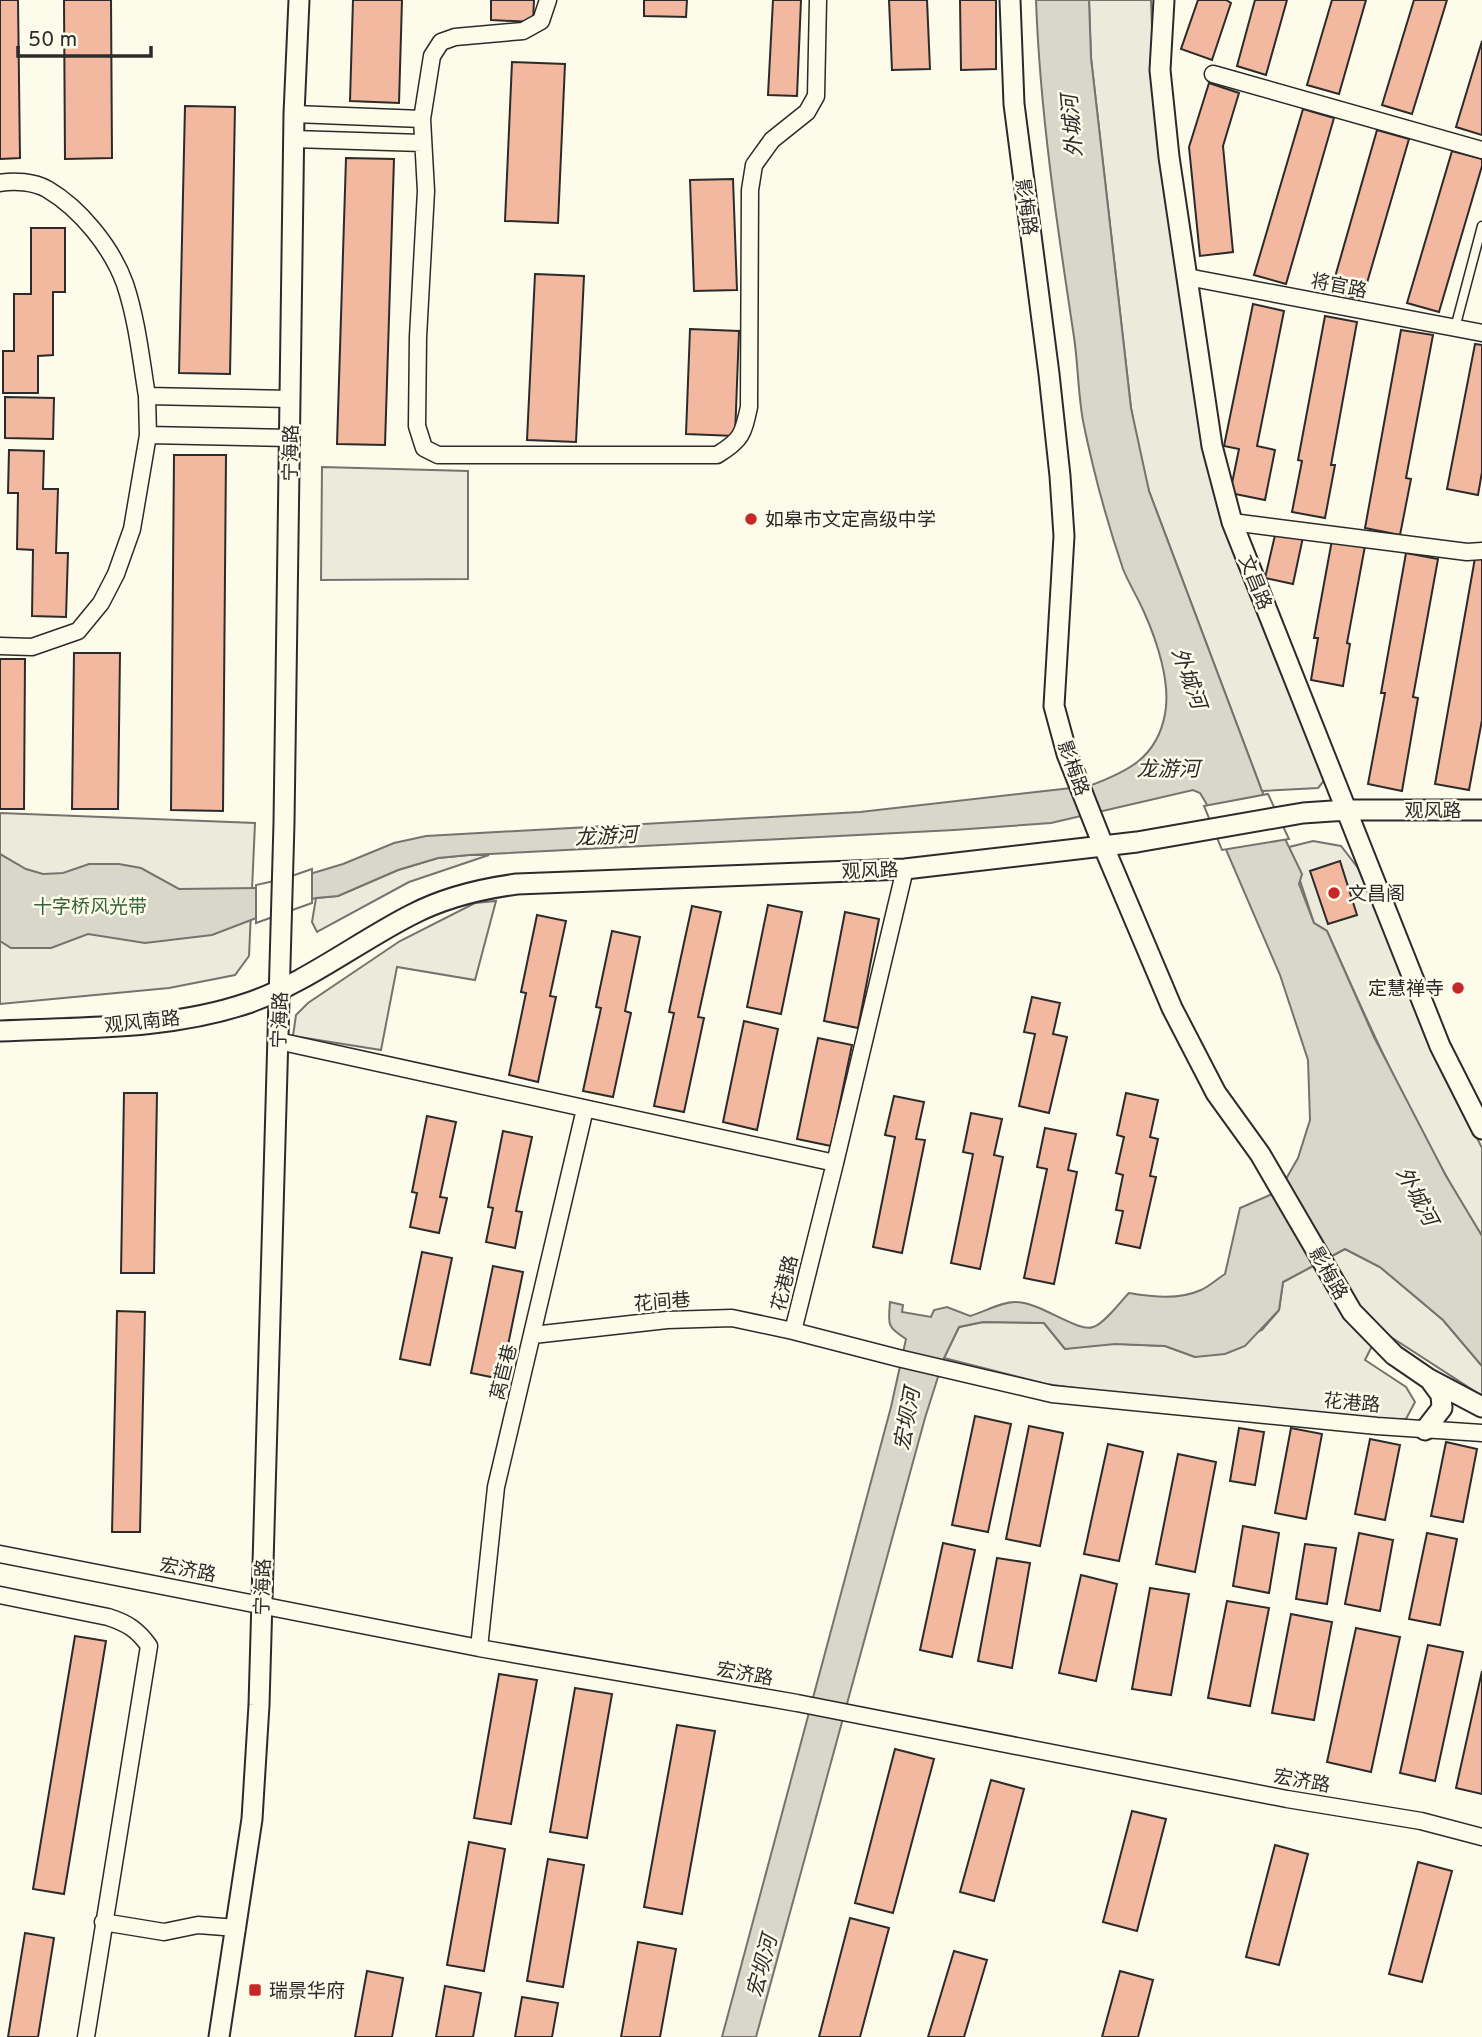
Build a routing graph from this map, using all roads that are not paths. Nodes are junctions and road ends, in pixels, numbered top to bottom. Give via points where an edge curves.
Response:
1 (299, 0) edge
2 (548, 0) edge
3 (818, 0) edge
4 (1010, 0) edge
5 (1164, 0) edge
6 (1213, 74) dead end
7 (294, 114) junction
8 (422, 119) junction
9 (293, 138) junction
10 (422, 143) junction
11 (1482, 150) edge
12 (0, 183) edge
13 (1482, 226) edge
14 (1187, 277) junction
15 (1455, 328) junction
16 (1482, 333) edge
17 (147, 396) junction
18 (291, 399) junction
19 (148, 435) junction
20 (290, 438) junction
21 (1232, 522) junction
22 (1482, 551) edge
23 (0, 646) edge
24 (1347, 810) junction
25 (1482, 810) edge
26 (1103, 845) junction
27 (905, 869) junction
28 (280, 990) junction
29 (0, 1031) edge
30 (278, 1041) junction
31 (585, 1109) junction
32 (1482, 1129) edge
33 (835, 1163) junction
34 (793, 1331) junction
35 (533, 1335) junction
36 (1429, 1379) junction
37 (1482, 1407) edge
38 (1425, 1430) junction
39 (1482, 1433) edge
40 (0, 1554) edge
41 (0, 1595) edge
42 (261, 1605) junction
43 (479, 1648) junction
44 (1482, 1837) edge
45 (103, 1922) junction
46 (237, 1928) junction
47 (86, 2037) edge
48 (219, 2037) edge

1 - 7 street, 宁海路
2 - 8 street via 541,21 523,30 441,42 432,56
3 - 10 street via 816,96 807,112 772,140 754,165 749,408 736,443 717,455 438,454 424,448 417,426 426,191
4 - 26 street, 影梅路 via 1014,104 1064,536 1054,706
5 - 14 street, 文昌路 via 1160,70
6 - 11 street
7 - 8 street
7 - 9 street, 宁海路
8 - 10 street
9 - 10 street
9 - 18 street, 宁海路
12 - 17 street via 15,181 46,188 73,208 113,258 125,285
13 - 15 lane
14 - 15 street, 将官路
14 - 21 street, 文昌路 via 1212,446
15 - 16 street, 将官路
17 - 18 street
17 - 19 street
18 - 20 street, 宁海路
19 - 20 street
19 - 23 street via 132,529 101,603 78,631 32,647
20 - 28 street, 宁海路
21 - 22 street
21 - 24 street, 文昌路
24 - 25 street, 观风路
24 - 26 street, 观风路
24 - 32 street, 文昌路 via 1440,1046
26 - 27 street, 观风路
26 - 36 street, 影梅路 via 1172,1008 1216,1093 1260,1154 1352,1312 1384,1346
27 - 28 street, 观风路 via 477,889 411,915
27 - 33 street, 花港路
28 - 29 street, 观风南路 via 238,1006 164,1021
28 - 30 street, 宁海路
30 - 31 street
30 - 42 street, 宁海路
31 - 33 street
31 - 35 street, 莴苣巷
33 - 34 street, 花港路
34 - 35 street, 花间巷 via 732,1318 667,1320
34 - 38 street, 花港路 via 1052,1394
35 - 43 street, 莴苣巷 via 496,1487
36 - 37 street, 影梅路
36 - 38 street via 1441,1395 1442,1408
38 - 39 street, 花港路
40 - 42 street, 宏济路
41 - 45 street via 125,1622 141,1633 149,1646
42 - 43 street, 宏济路
42 - 46 street, 宁海路 via 252,1819
43 - 44 street, 宏济路 via 797,1703 1421,1821
45 - 46 street via 164,1931 198,1925
45 - 47 street
46 - 48 street, 宁海路

